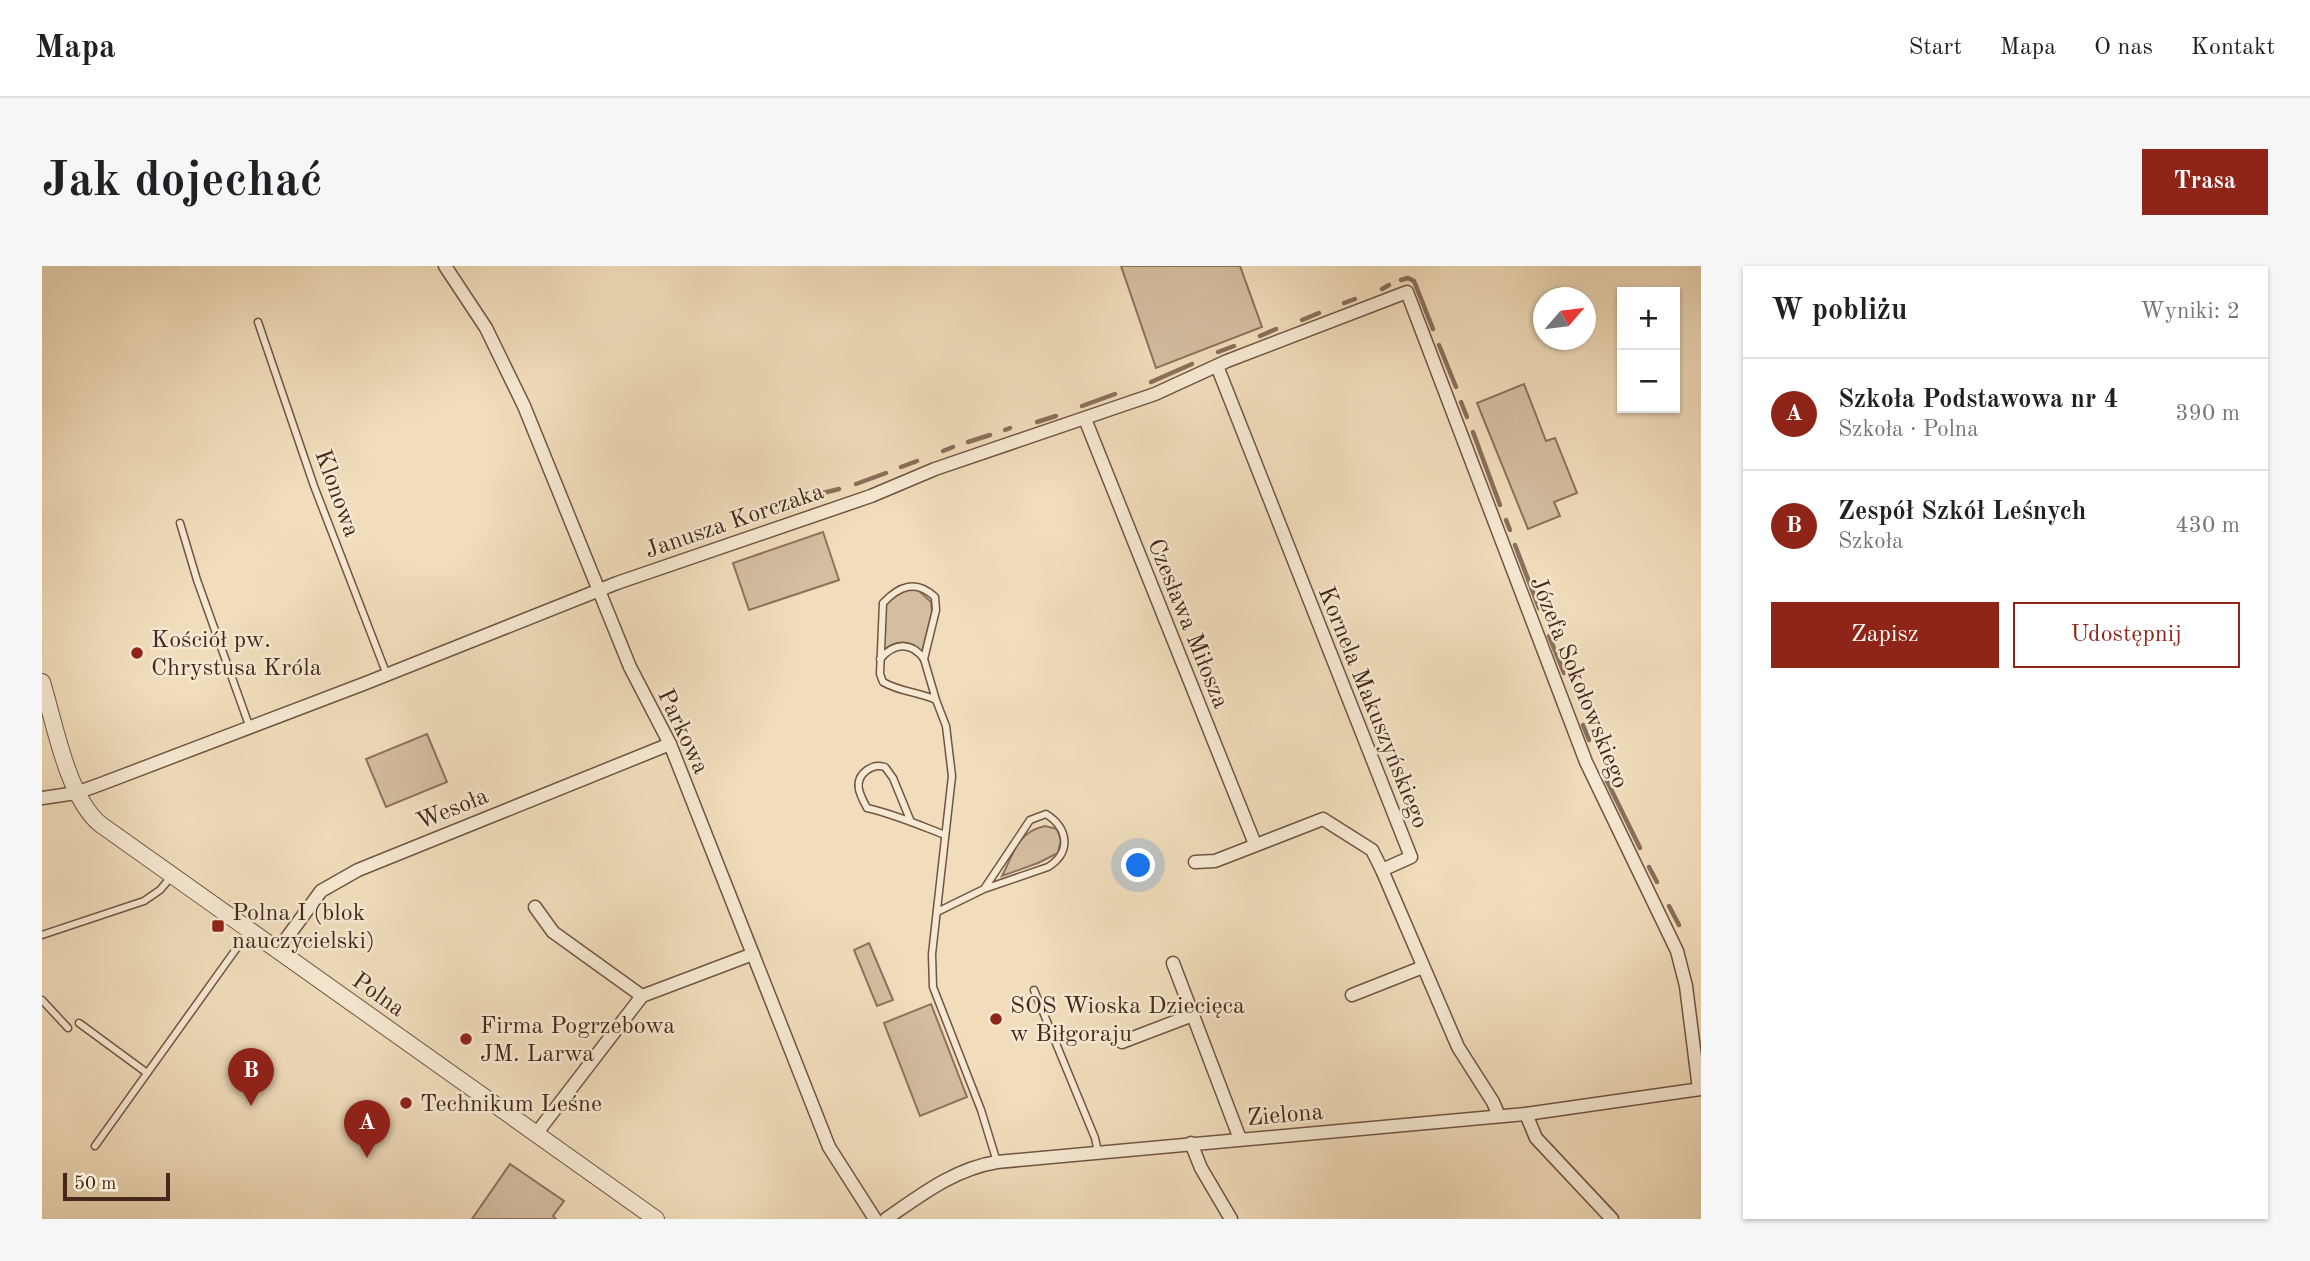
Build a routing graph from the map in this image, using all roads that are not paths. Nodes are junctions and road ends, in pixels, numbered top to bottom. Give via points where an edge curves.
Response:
1 (445, 266) edge
2 (1407, 292) joint
3 (258, 322) dead end
4 (1217, 366) junction
5 (1085, 419) junction
6 (180, 523) dead end
7 (600, 590) junction
8 (924, 659) junction
9 (880, 660) junction
10 (387, 675) junction
11 (42, 682) edge
12 (936, 700) junction
13 (250, 728) junction
14 (670, 744) junction
15 (76, 793) junction
16 (42, 798) edge
17 (911, 822) junction
18 (945, 835) junction
19 (1255, 844) junction
20 (1195, 862) dead end
21 (1382, 870) junction
22 (172, 875) junction
23 (984, 889) junction
24 (535, 907) dead end
25 (937, 912) junction
26 (250, 930) junction
27 (42, 936) edge
28 (278, 950) junction
29 (753, 954) junction
30 (1172, 963) dead end
31 (1423, 967) junction
32 (1034, 990) dead end
33 (1352, 995) dead end
34 (642, 996) junction
35 (42, 1000) edge
36 (1193, 1015) junction
37 (79, 1023) dead end
38 (68, 1028) dead end
39 (1122, 1042) dead end
40 (147, 1073) junction
41 (1700, 1089) edge
42 (1526, 1114) junction
43 (1499, 1116) junction
44 (536, 1134) junction
45 (1240, 1139) junction
46 (1191, 1143) junction
47 (95, 1146) dead end
48 (1098, 1152) junction
49 (997, 1162) junction
50 (656, 1219) edge
51 (875, 1219) edge
52 (887, 1219) edge
53 (1231, 1219) edge
54 (1612, 1219) edge

1 - 7 street, Parkowa via 504,362
2 - 4 street, Janusza Korczaka
2 - 41 street, Józefa Sokołowskiego via 1586,762 1677,951
3 - 10 lane, Klonowa via 322,509
4 - 5 street, Janusza Korczaka
4 - 21 street, Kornela Makuszyńskiego via 1411,858
5 - 7 street, Janusza Korczaka
5 - 19 street, Czesława Miłosza
6 - 13 lane
7 - 10 street, Janusza Korczaka
7 - 14 street, Parkowa via 634,677
8 - 9 lane via 903,645
8 - 9 lane via 935,597 916,586 893,593 883,603
8 - 12 lane
9 - 12 lane via 883,682
10 - 13 street, Janusza Korczaka
11 - 15 street, Polna
12 - 18 lane via 946,726 952,776
13 - 15 street, Janusza Korczaka
14 - 28 street, Wesoła via 358,870 321,891
14 - 29 street, Parkowa
15 - 16 street, Janusza Korczaka
15 - 22 street, Polna via 100,824
17 - 17 lane via 867,808 858,781 871,767 885,767
17 - 18 lane
18 - 25 lane
19 - 20 street via 1215,861
19 - 21 street via 1323,819 1373,850
21 - 31 street
22 - 26 street, Polna
22 - 27 lane via 144,901
23 - 23 lane via 1057,862 1065,850 1065,839 1055,819 1046,814 1030,820
23 - 25 lane
24 - 34 street via 553,932
25 - 49 lane via 933,987
26 - 28 street, Polna
26 - 40 lane
28 - 44 street, Polna
29 - 34 street
29 - 51 street, Parkowa via 829,1147
30 - 36 street
31 - 33 street
31 - 43 street via 1458,1047
32 - 48 lane
34 - 44 street
35 - 38 lane
36 - 39 street
36 - 45 street
37 - 40 lane
40 - 47 lane
41 - 42 street, Zielona
42 - 43 street, Zielona
42 - 54 street via 1536,1138
43 - 45 street, Zielona
44 - 50 street, Polna
45 - 46 street, Zielona
46 - 48 street, Zielona
46 - 53 street
48 - 49 street, Zielona
49 - 52 street, Zielona via 945,1180

